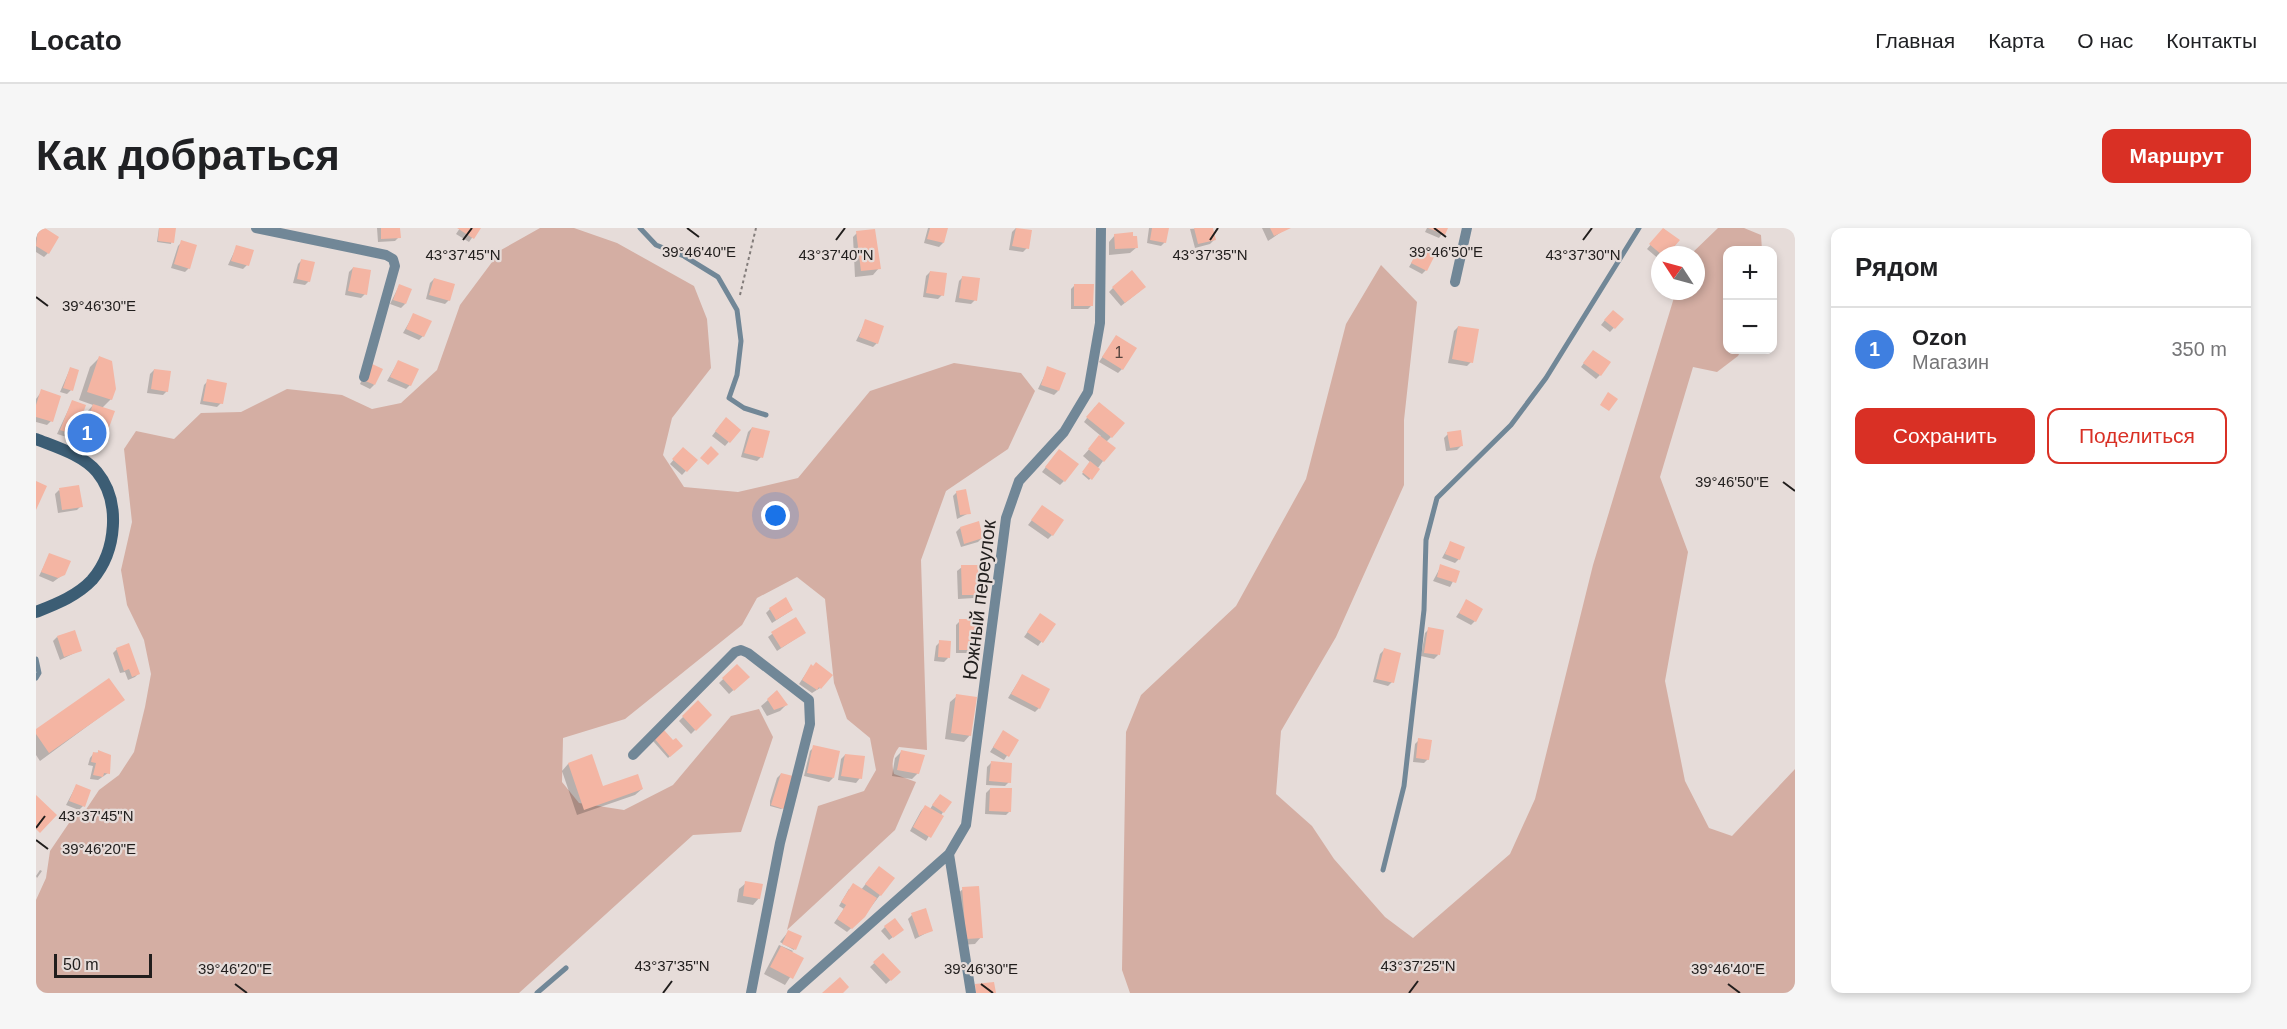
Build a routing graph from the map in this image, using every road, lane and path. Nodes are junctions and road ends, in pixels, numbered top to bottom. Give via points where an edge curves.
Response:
1 (256, 228) edge
2 (640, 228) edge
3 (756, 228) edge
4 (1101, 228) edge
5 (1467, 228) edge
6 (1639, 228) edge
7 (1455, 282) dead end
8 (737, 310) junction
9 (364, 377) dead end
10 (766, 415) dead end
11 (36, 439) edge
12 (36, 612) edge
13 (36, 659) edge
14 (36, 678) edge
15 (633, 755) dead end
16 (949, 854) junction
17 (1383, 870) dead end
18 (566, 968) dead end
19 (537, 993) edge
20 (751, 993) edge
21 (792, 993) edge
22 (971, 993) edge

1 - 9 street via 393,259 395,266
2 - 8 lane via 656,245 684,256 718,277
3 - 8 path
4 - 16 street, Южный переулок via 1100,323 1088,392 1064,432 1019,481 1006,518 970,809 966,825
5 - 7 street
6 - 17 lane via 1552,368 1511,425 1437,498 1426,540 1424,610 1404,786
8 - 10 lane via 741,341 737,375 729,398
11 - 12 street via 76,456 96,471 110,493 114,524 109,549 92,579 67,600
13 - 14 lane
15 - 20 street via 741,650 809,700 810,724 780,843
16 - 21 street, Южный переулок
16 - 22 street
18 - 19 lane

